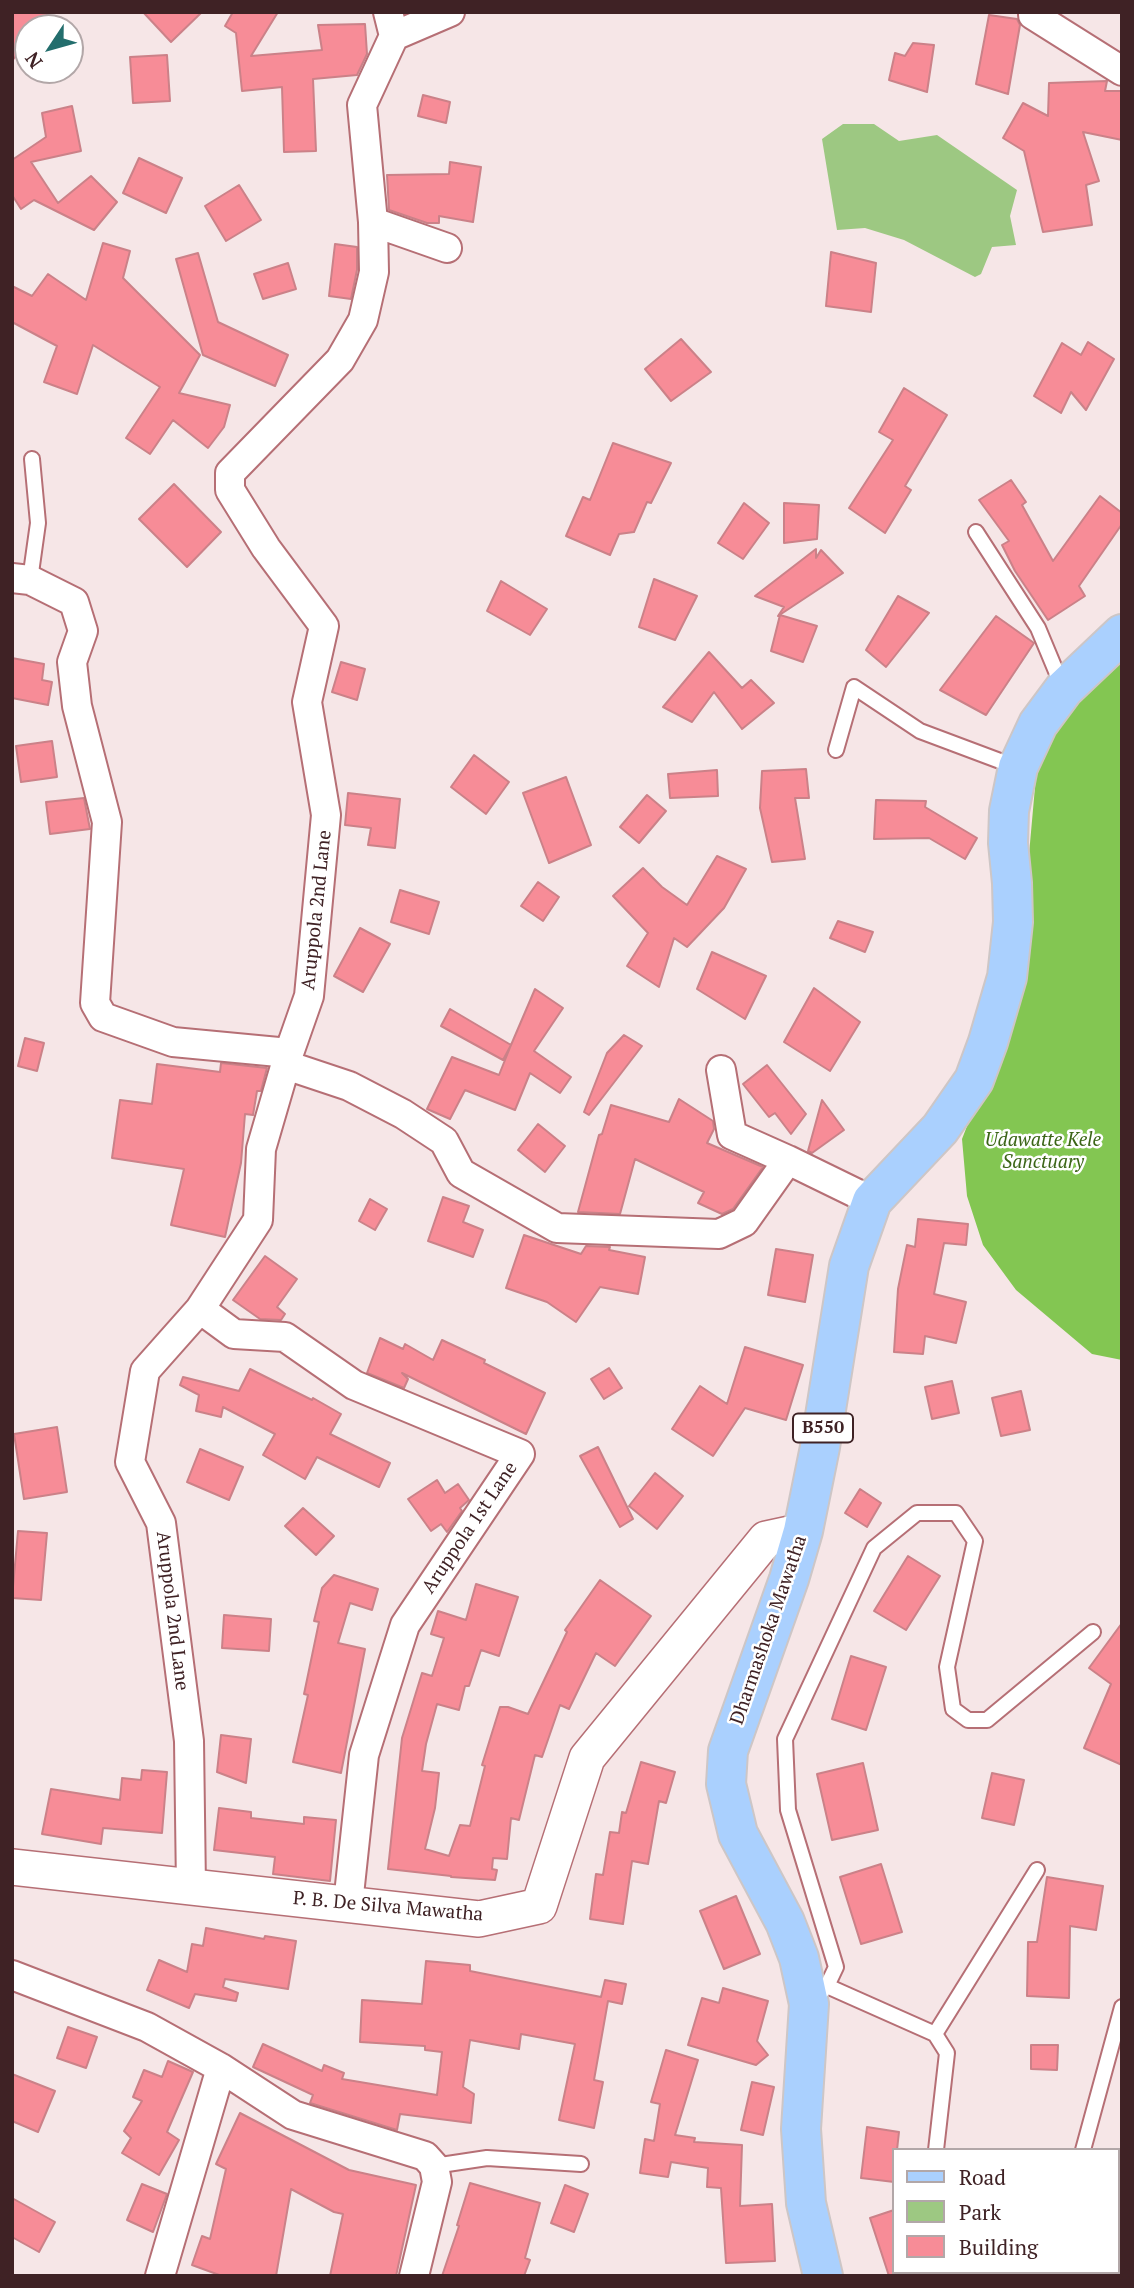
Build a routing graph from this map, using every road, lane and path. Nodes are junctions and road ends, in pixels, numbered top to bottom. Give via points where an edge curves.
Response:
1 (373, 12) edge
2 (450, 12) edge
3 (1033, 12) edge
4 (391, 24) edge
5 (1122, 71) edge
6 (373, 222) junction
7 (447, 248) dead end
8 (32, 459) dead end
9 (976, 532) dead end
10 (21, 579) edge
11 (1122, 634) edge
12 (1064, 689) junction
13 (836, 750) dead end
14 (1017, 767) junction
15 (287, 1059) junction
16 (721, 1070) dead end
17 (788, 1160) junction
18 (872, 1201) junction
19 (200, 1309) junction
20 (803, 1531) junction
21 (1093, 1632) dead end
22 (12, 1867) edge
23 (1037, 1870) dead end
24 (191, 1888) junction
25 (348, 1904) junction
26 (12, 1975) edge
27 (818, 1995) junction
28 (1122, 2007) edge
29 (935, 2034) junction
30 (221, 2068) junction
31 (936, 2148) edge
32 (1084, 2148) edge
33 (581, 2164) dead end
34 (435, 2166) junction
35 (160, 2276) edge
36 (414, 2276) edge
37 (823, 2276) edge

1 - 4 lane
2 - 4 street
3 - 5 street
4 - 6 street, Aruppola 2nd Lane via 362,105
6 - 7 street
6 - 15 street, Aruppola 2nd Lane via 374,272 363,320 340,360 230,473 230,490 324,626 307,702 326,816 309,996
8 - 10 lane via 38,523
9 - 12 lane via 1038,628
10 - 15 street via 74,602 83,631 72,663 77,706 107,822 95,1003 103,1017 173,1042
11 - 12 main road, Dharmashoka Mawatha / B550
12 - 14 main road, Dharmashoka Mawatha / B550 via 1038,724
13 - 14 lane via 854,687 920,731
14 - 18 main road, Dharmashoka Mawatha / B550 via 1008,844 1013,922 1007,977 988,1042 974,1080 940,1129
15 - 17 street via 403,1115 444,1141 461,1173 557,1228 719,1234 744,1222
15 - 19 street, Aruppola 2nd Lane via 261,1149 258,1220
16 - 17 street via 732,1135
17 - 18 street
18 - 20 main road, Dharmashoka Mawatha / B550 via 849,1266
19 - 24 street, Aruppola 2nd Lane via 145,1371 130,1462 162,1523 189,1741
19 - 25 street, Aruppola 1st Lane via 233,1334 285,1337 354,1385 520,1454 405,1625 364,1755
20 - 25 street, P. B. De Silva Mawatha via 766,1539 587,1758 539,1906 480,1919
20 - 27 main road, Dharmashoka Mawatha / B550 via 727,1751 726,1784 738,1834
21 - 27 lane via 987,1720 968,1720 953,1709 947,1667 975,1541 956,1513 917,1513 874,1548 785,1739 788,1810 835,1967
22 - 24 street, P. B. De Silva Mawatha
23 - 29 lane
24 - 25 street, P. B. De Silva Mawatha
26 - 30 street via 147,2027
27 - 29 lane
27 - 37 main road, Dharmashoka Mawatha / B550 via 801,2129 806,2203
28 - 32 lane
29 - 31 lane via 947,2053
30 - 34 street via 293,2115 425,2156
30 - 35 street
33 - 34 lane via 486,2158
34 - 36 street via 437,2182

